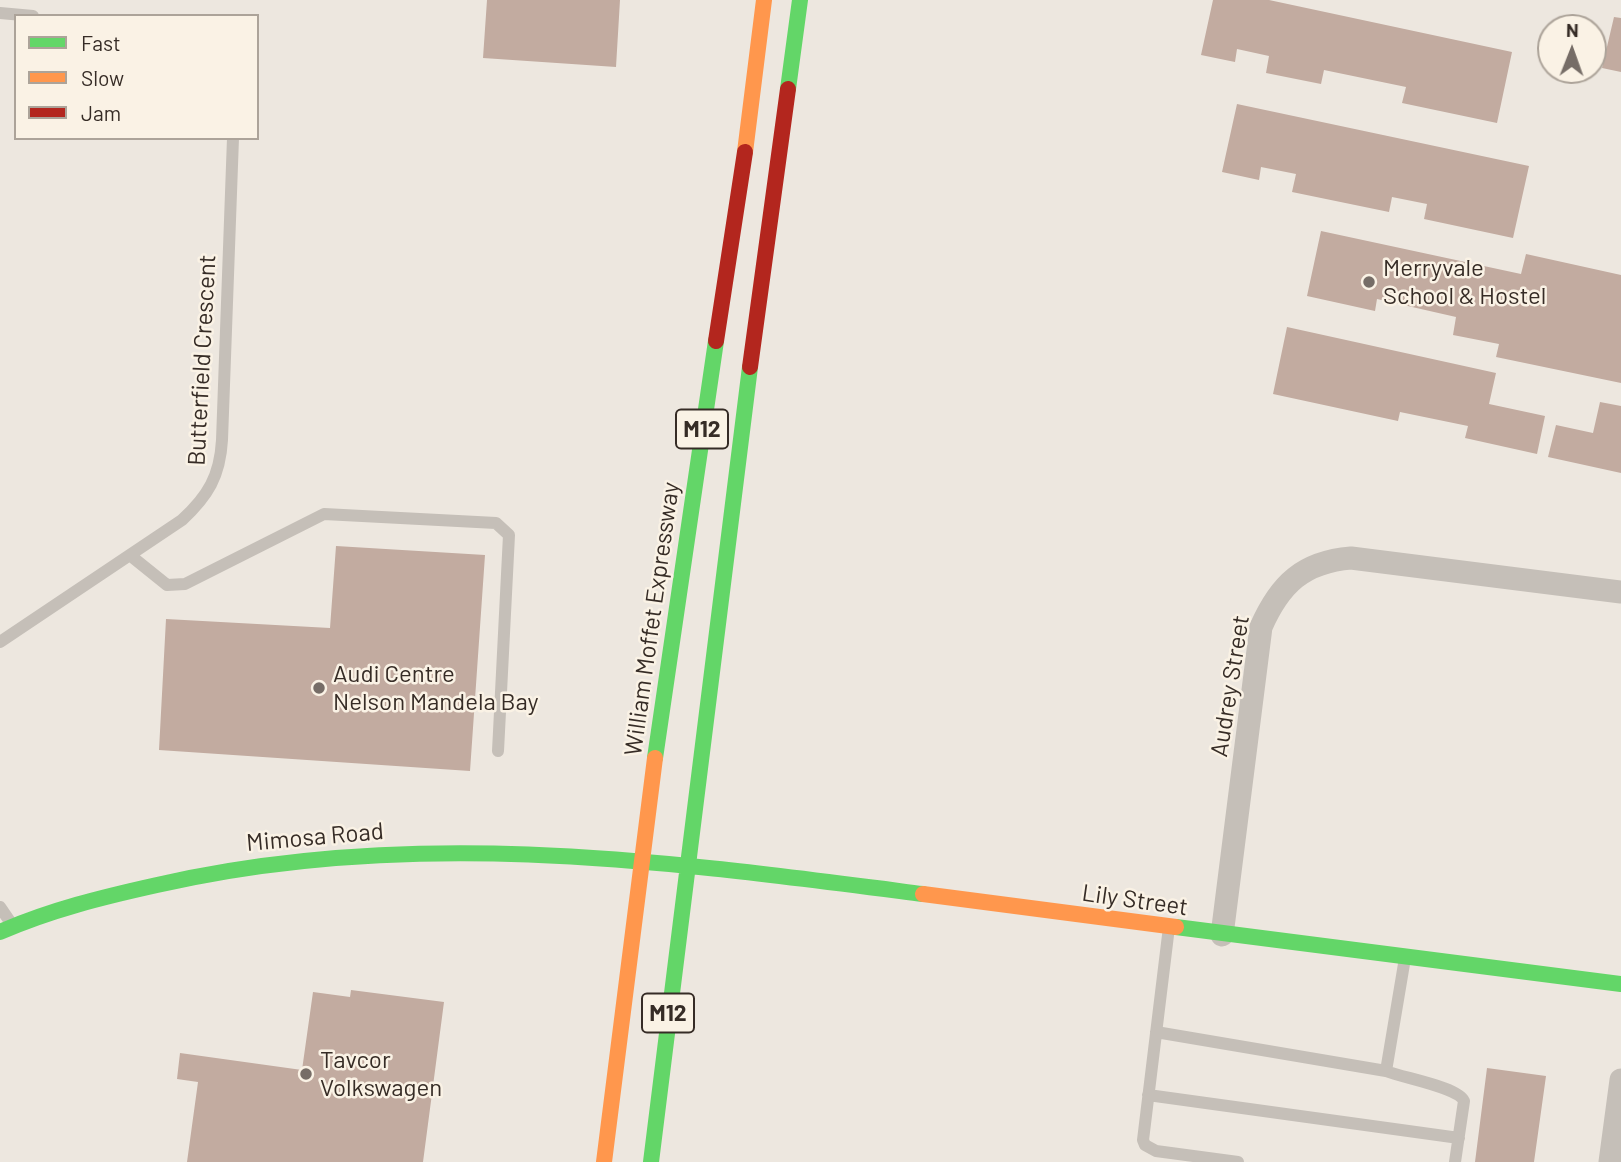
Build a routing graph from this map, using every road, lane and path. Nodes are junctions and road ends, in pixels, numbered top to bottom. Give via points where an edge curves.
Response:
1 (764, 0) edge
2 (800, 0) edge
3 (233, 140) edge
4 (131, 556) junction
5 (1621, 592) edge
6 (0, 642) edge
7 (498, 751) dead end
8 (643, 859) junction
9 (686, 864) junction
10 (0, 907) edge
11 (1168, 927) junction
12 (6, 929) edge
13 (1222, 935) junction
14 (1405, 958) junction
15 (1621, 984) edge
16 (1156, 1032) junction
17 (1386, 1071) junction
18 (1621, 1080) edge
19 (1148, 1095) junction
20 (1459, 1138) junction
21 (604, 1162) edge
22 (651, 1162) edge
23 (1238, 1162) edge
24 (1455, 1162) edge
25 (1610, 1162) edge

1 - 8 main road, William Moffet Expressway / M12
2 - 9 main road, M12
3 - 4 lane, Butterfield Crescent via 221,459 202,502
4 - 6 lane, Butterfield Crescent
4 - 7 lane via 167,585 185,584 324,514 496,523 509,535
5 - 13 street, Audrey Street via 1351,558 1326,560 1285,586 1261,627
8 - 9 main road, Lily Street
8 - 12 main road, Mimosa Road via 408,852 235,866 107,897
8 - 21 main road, William Moffet Expressway / M12
9 - 11 main road, Lily Street
9 - 22 main road, M12
10 - 12 lane
11 - 13 main road, Lily Street
11 - 16 lane
13 - 14 main road, Lily Street
14 - 15 main road, Lily Street
14 - 17 lane
16 - 17 lane
16 - 19 lane
17 - 20 lane via 1459,1093 1464,1108
18 - 25 street
19 - 20 lane
19 - 23 lane via 1142,1133 1145,1145 1156,1151
20 - 24 lane

